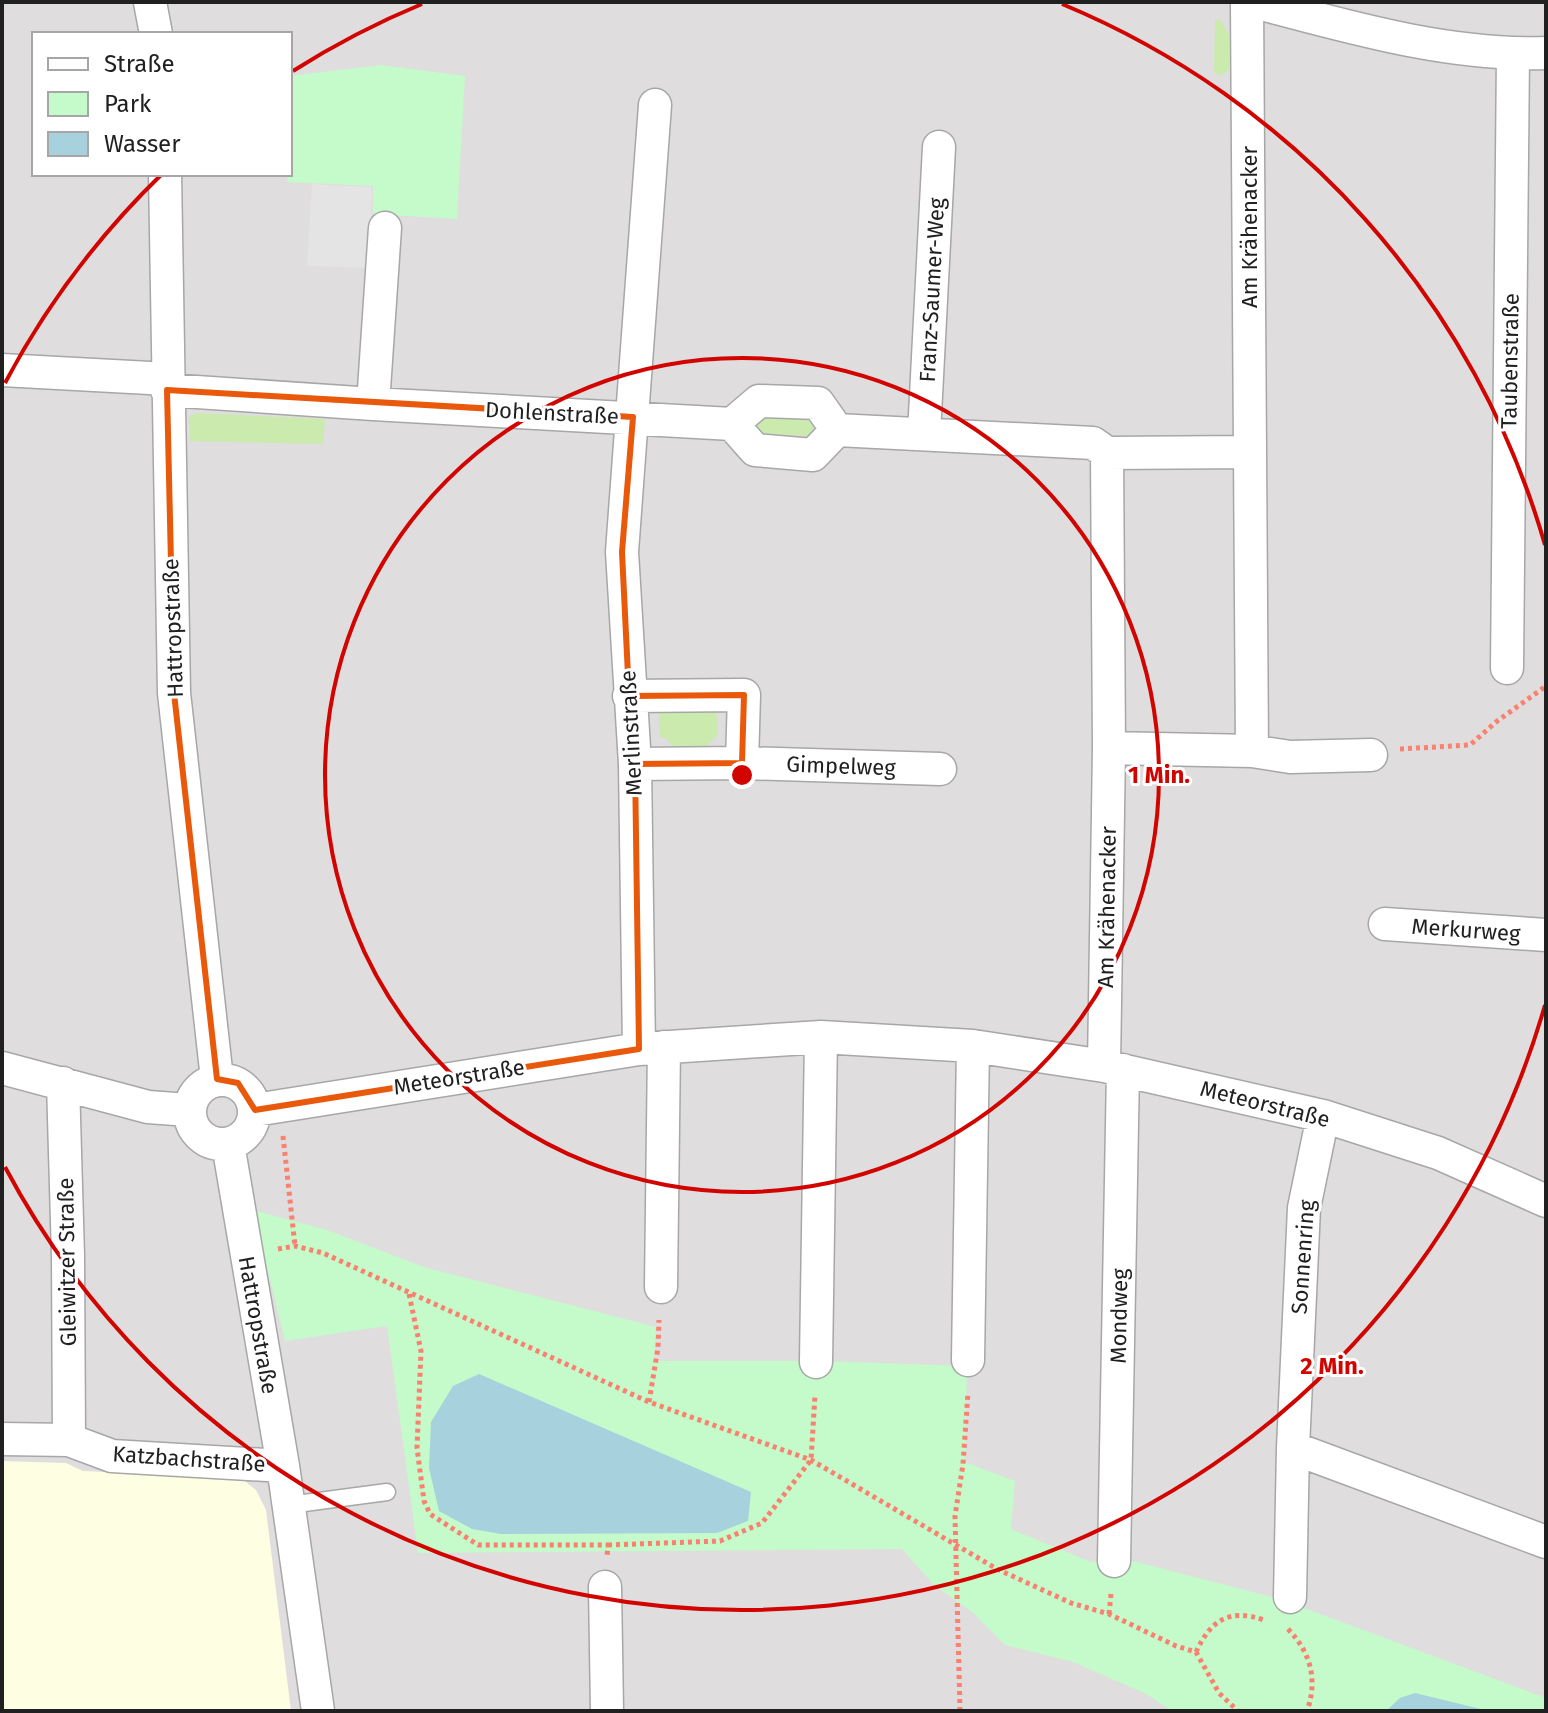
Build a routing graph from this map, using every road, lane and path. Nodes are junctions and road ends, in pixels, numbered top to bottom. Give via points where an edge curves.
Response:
1 (150, 2) edge
2 (1247, 2) edge
3 (1254, 2) edge
4 (156, 32) edge
5 (1546, 53) edge
6 (1513, 54) junction
7 (655, 105) dead end
8 (939, 147) dead end
9 (165, 176) edge
10 (385, 228) dead end
11 (2, 370) edge
12 (168, 384) junction
13 (373, 404) junction
14 (633, 417) junction
15 (732, 424) junction
16 (837, 430) junction
17 (924, 434) junction
18 (1250, 452) junction
19 (1107, 453) junction
20 (1507, 668) dead end
21 (1546, 686) edge
22 (629, 696) junction
23 (1109, 748) junction
24 (1252, 751) junction
25 (1371, 755) joint
26 (742, 763) junction
27 (635, 764) junction
28 (940, 769) dead end
29 (1385, 924) dead end
30 (1546, 935) edge
31 (821, 1037) junction
32 (973, 1046) junction
33 (652, 1048) junction
34 (2, 1068) edge
35 (1113, 1068) junction
36 (217, 1079) junction
37 (63, 1083) junction
38 (267, 1108) junction
39 (189, 1110) junction
40 (1323, 1116) junction
41 (228, 1144) junction
42 (1543, 1190) edge
43 (295, 1246) junction
44 (245, 1254) junction
45 (661, 1287) joint
46 (409, 1293) junction
47 (968, 1360) joint
48 (816, 1362) joint
49 (649, 1402) junction
50 (2, 1439) edge
51 (69, 1440) junction
52 (1293, 1448) junction
53 (811, 1460) junction
54 (283, 1466) junction
55 (387, 1492) dead end
56 (289, 1505) junction
57 (1546, 1542) edge
58 (955, 1543) junction
59 (608, 1545) junction
60 (1114, 1561) dead end
61 (605, 1587) joint
62 (1286, 1611) joint
63 (1267, 1620) dead end
64 (1196, 1652) junction
65 (318, 1711) edge
66 (607, 1711) edge
67 (960, 1711) edge
68 (1238, 1711) edge
69 (1307, 1711) edge

1 - 4 street
2 - 18 street, Am Krähenacker
3 - 6 street via 1353,28
5 - 6 street
6 - 20 street, Taubenstraße
7 - 14 street, Merlinstraße
8 - 17 street, Franz-Saumer-Weg
9 - 12 street, Hattropstraße
10 - 13 street
11 - 12 street, Dohlenstraße
12 - 13 street, Dohlenstraße
12 - 36 street, Hattropstraße via 174,693
13 - 14 street, Dohlenstraße
14 - 15 street, Dohlenstraße
14 - 22 street, Merlinstraße via 622,552
15 - 16 street via 759,401 818,403
15 - 16 street via 755,450 813,455
16 - 17 street
17 - 19 street via 1093,443
18 - 19 street
18 - 24 street, Am Krähenacker
19 - 23 street, Am Krähenacker
21 - 25 path via 1470,745 1406,747
22 - 26 street via 744,695
22 - 27 street, Merlinstraße
23 - 24 street
23 - 35 street, Am Krähenacker
24 - 25 street via 1290,757
26 - 27 street, Gimpelweg
26 - 28 street, Gimpelweg
27 - 33 street, Merlinstraße
29 - 30 street, Merkurweg
31 - 32 street, Meteorstraße
31 - 33 street, Meteorstraße
31 - 48 street
32 - 35 street, Meteorstraße
32 - 47 street
33 - 38 street, Meteorstraße
33 - 45 street
34 - 37 street
35 - 40 street, Meteorstraße
35 - 60 street, Mondweg
36 - 38 street via 238,1083
36 - 39 street via 198,1090
37 - 39 street via 148,1107
37 - 51 street, Gleiwitzer Straße
38 - 41 street
38 - 43 path
39 - 41 street via 200,1136
40 - 42 street, Meteorstraße
40 - 52 street, Sonnenring via 1304,1208
41 - 44 street, Hattropstraße
43 - 44 path
43 - 46 path via 323,1253
44 - 54 street, Hattropstraße
45 - 49 path
46 - 49 path
46 - 59 path via 421,1351 417,1448 430,1514 478,1545
47 - 58 path
48 - 53 path
49 - 53 path
50 - 51 street, Katzbachstraße
51 - 54 street, Katzbachstraße via 112,1456
52 - 57 street
52 - 62 street, Sonnenring
53 - 58 path
53 - 59 path via 762,1523 720,1541
54 - 56 street, Hattropstraße
55 - 56 lane
56 - 65 street, Hattropstraße
58 - 64 path via 1021,1581
58 - 67 path
59 - 61 path
61 - 66 street
62 - 69 path via 1311,1665 1314,1680
63 - 64 path via 1233,1615 1216,1621
64 - 68 path via 1219,1693

